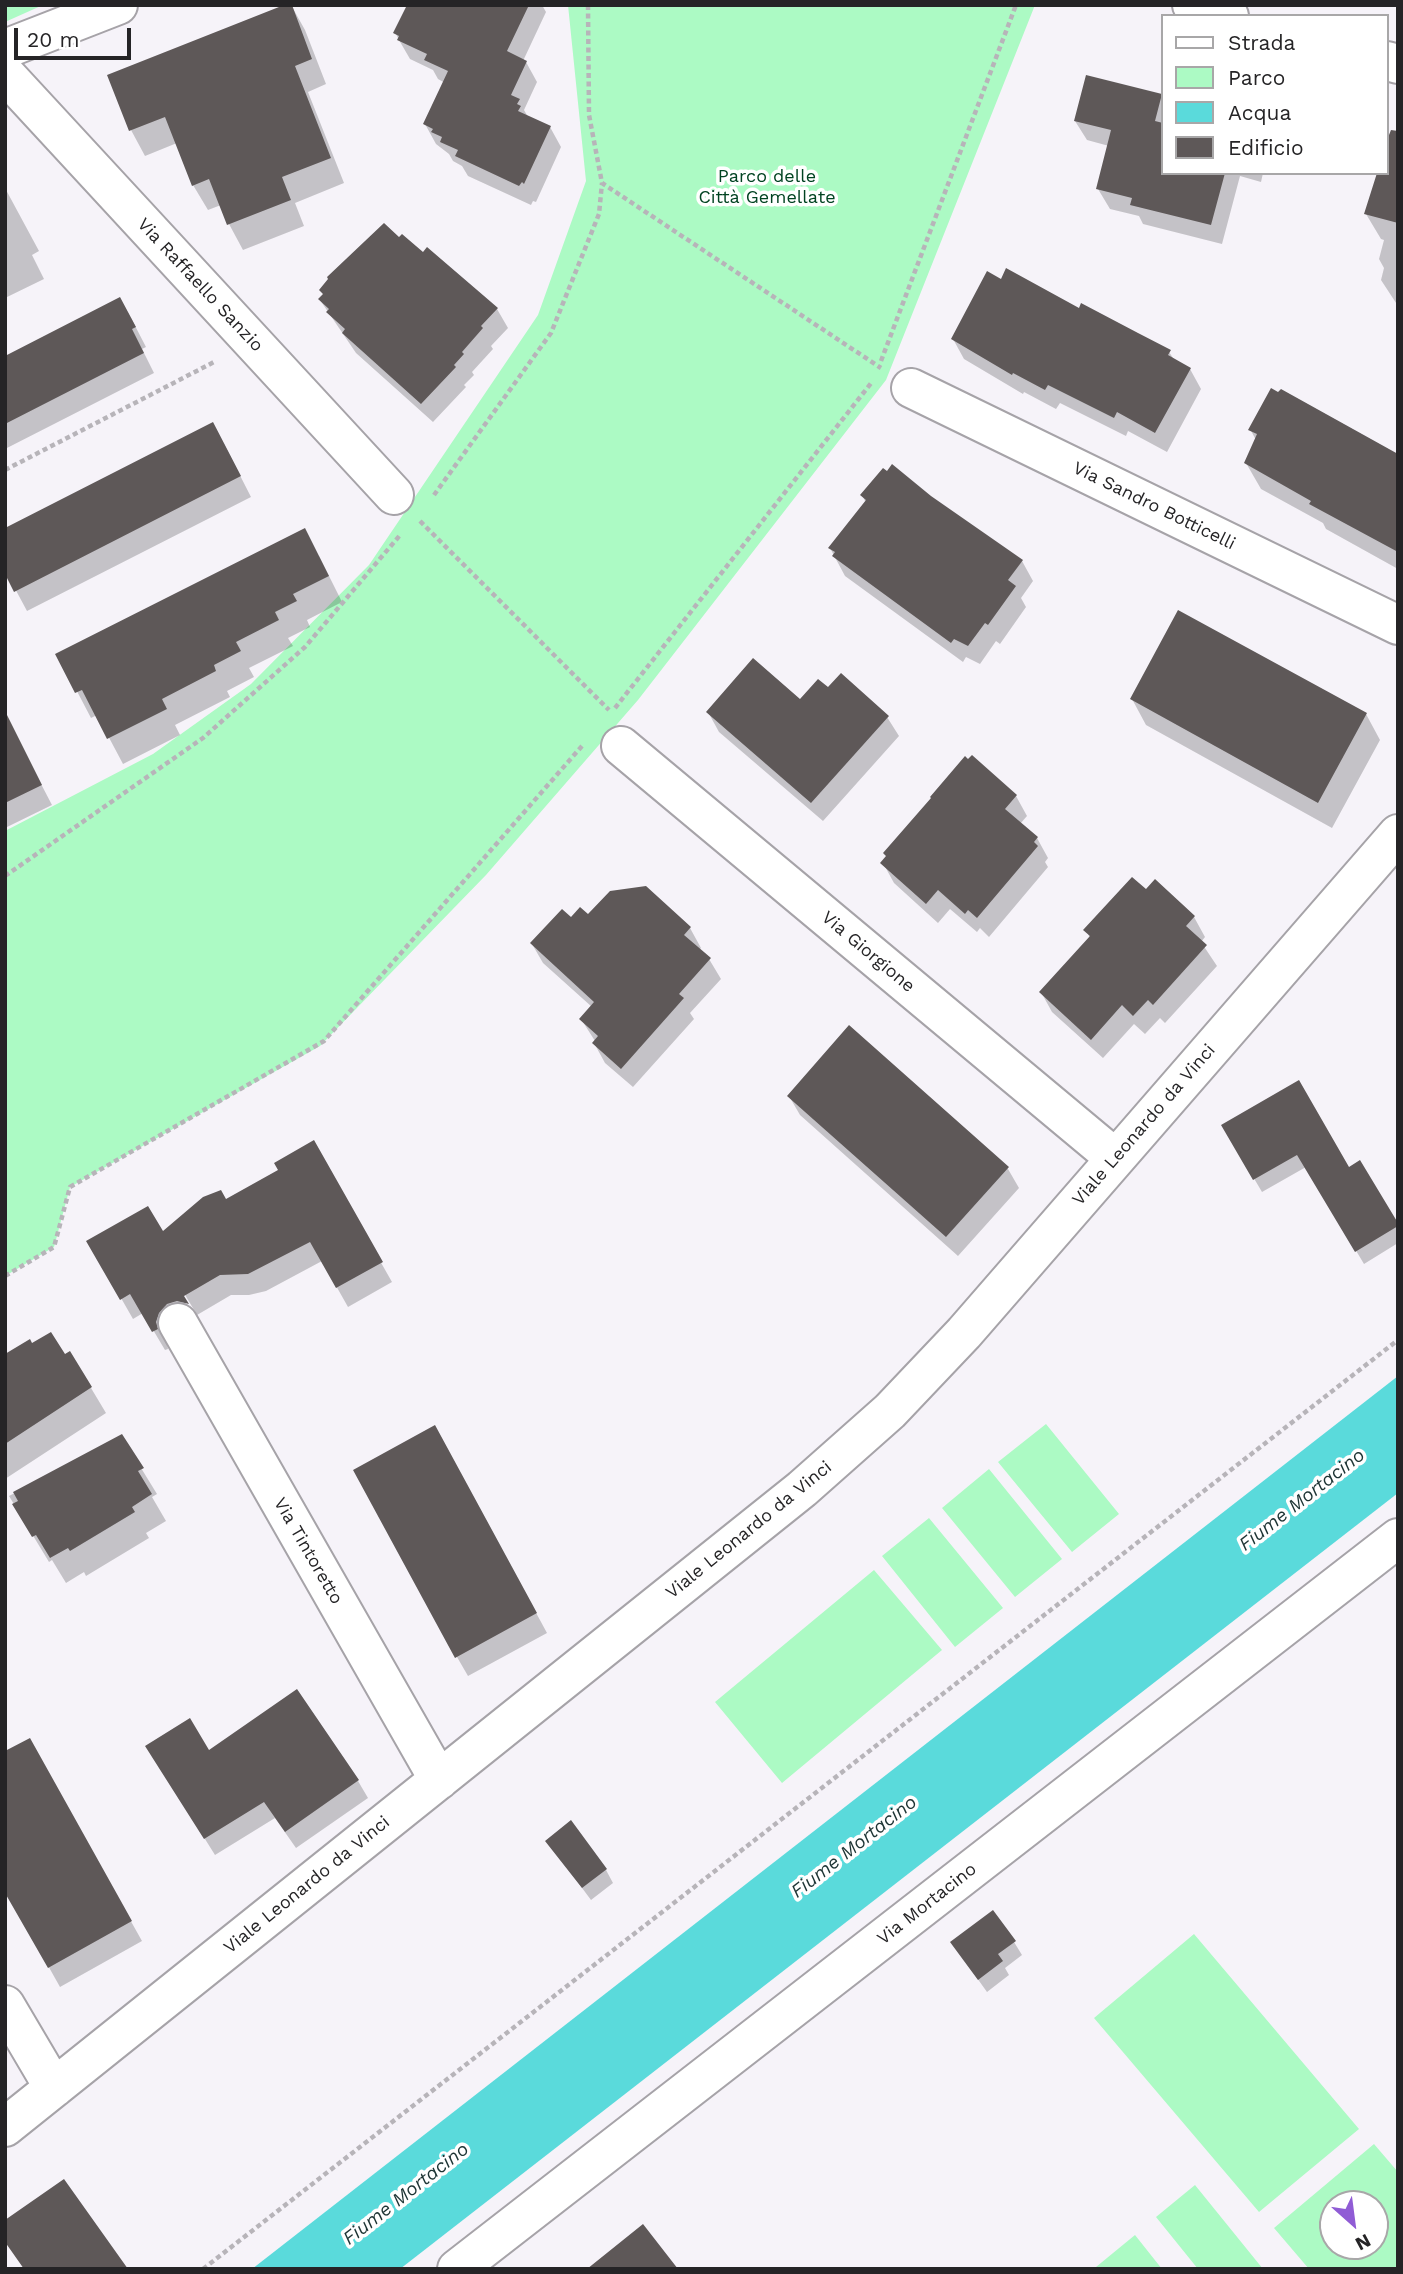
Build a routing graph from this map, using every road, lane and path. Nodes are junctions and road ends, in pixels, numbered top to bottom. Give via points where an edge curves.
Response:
1 (118, 5) edge
2 (588, 5) edge
3 (1016, 5) edge
4 (1192, 5) edge
5 (1222, 14) edge
6 (5, 49) edge
7 (5, 74) edge
8 (602, 183) junction
9 (252, 342) junction
10 (878, 366) junction
11 (911, 388) joint
12 (5, 470) edge
13 (433, 496) dead end
14 (405, 506) junction
15 (1398, 625) edge
16 (603, 744) joint
17 (1398, 834) edge
18 (5, 876) edge
19 (1115, 1157) junction
20 (5, 1276) edge
21 (178, 1322) dead end
22 (1398, 1340) edge
23 (1398, 1538) edge
24 (439, 1780) junction
25 (5, 2005) edge
26 (54, 2088) junction
27 (5, 2127) edge
28 (203, 2269) edge
29 (457, 2269) edge

1 - 6 street
2 - 8 path via 589,115
3 - 10 path
4 - 5 street
7 - 9 street, Via Raffaello Sanzio
8 - 10 path
8 - 13 path via 599,214 551,333
9 - 12 path
9 - 14 street, Via Raffaello Sanzio
10 - 11 path
10 - 14 path via 874,379 612,712
11 - 15 street, Via Sandro Botticelli
14 - 18 path via 305,647 203,738
16 - 19 street, Via Giorgione
16 - 20 path via 324,1041 70,1187 54,1247
17 - 19 street, Viale Leonardo da Vinci
19 - 24 street, Viale Leonardo da Vinci via 964,1333 890,1411 802,1489
21 - 24 street, Via Tintoretto
22 - 28 path
23 - 29 street, Via Mortacino
24 - 26 street, Viale Leonardo da Vinci
25 - 26 street
26 - 27 street, Viale Leonardo da Vinci

